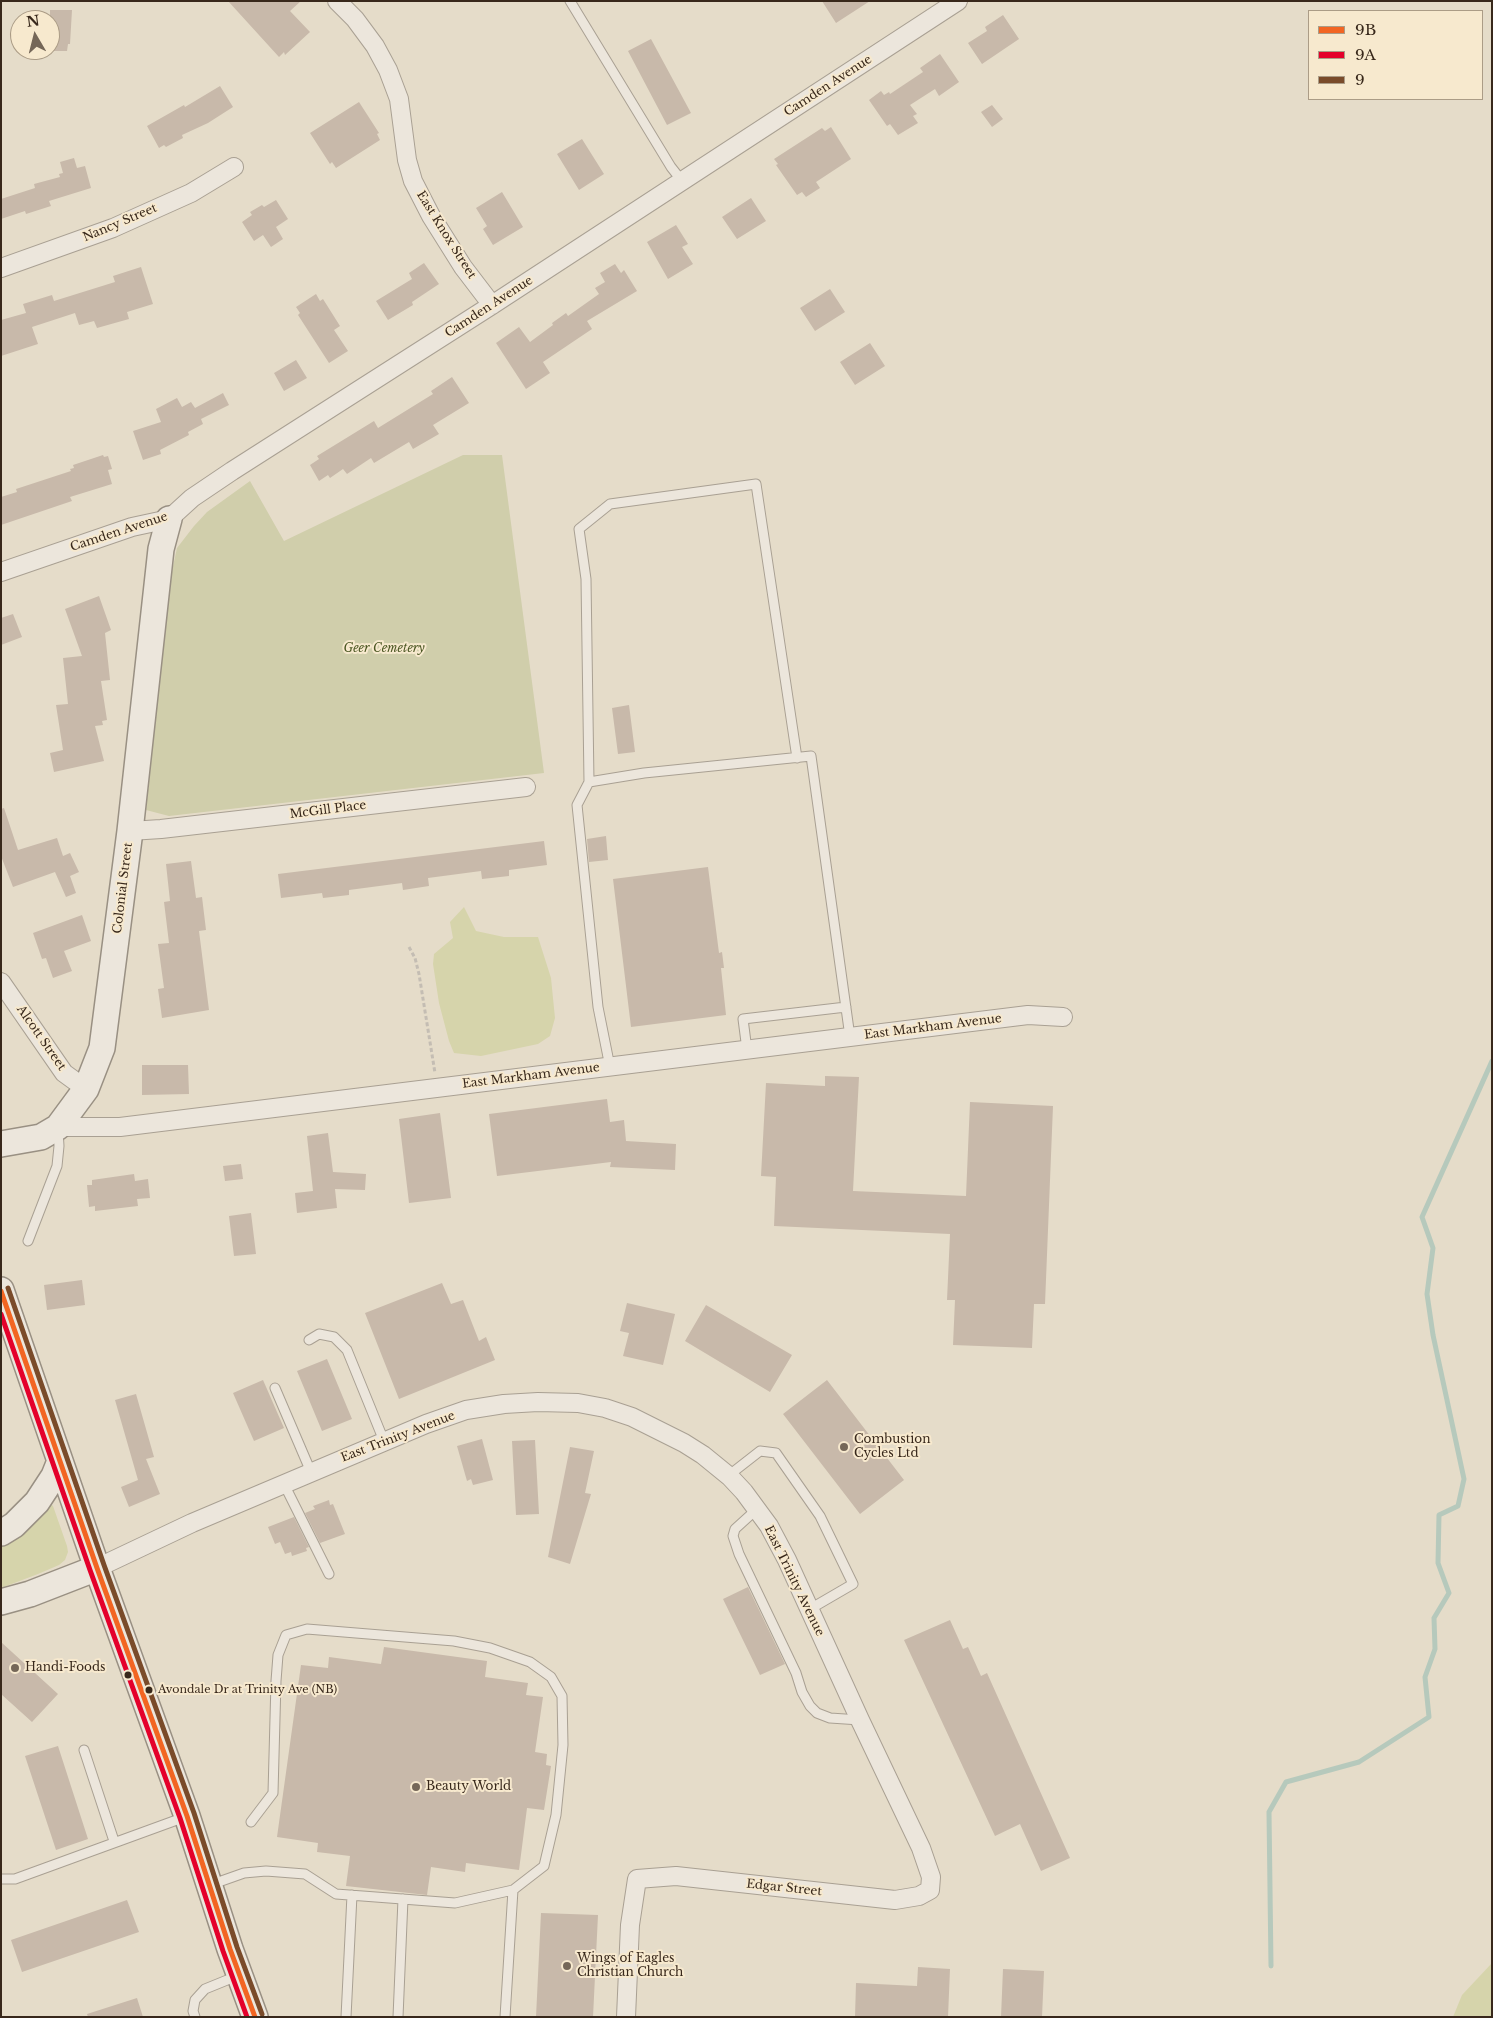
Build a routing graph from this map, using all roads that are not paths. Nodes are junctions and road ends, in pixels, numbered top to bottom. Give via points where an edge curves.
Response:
1 (337, 1) edge
2 (570, 1) edge
3 (958, 1) edge
4 (234, 167) dead end
5 (682, 181) junction
6 (1, 268) edge
7 (492, 305) junction
8 (169, 519) junction
9 (1, 572) edge
10 (797, 758) junction
11 (589, 782) junction
12 (526, 787) dead end
13 (130, 832) junction
14 (1, 982) edge
15 (846, 1006) junction
16 (1063, 1017) dead end
17 (850, 1037) junction
18 (747, 1050) junction
19 (610, 1067) junction
20 (86, 1089) junction
21 (58, 1127) junction
22 (1, 1144) edge
23 (28, 1241) dead end
24 (1, 1290) edge
25 (309, 1340) dead end
26 (275, 1388) dead end
27 (384, 1441) junction
28 (60, 1461) junction
29 (311, 1472) junction
30 (728, 1476) junction
31 (284, 1484) junction
32 (757, 1509) junction
33 (1, 1533) edge
34 (97, 1568) junction
35 (329, 1574) dead end
36 (1, 1602) edge
37 (810, 1609) junction
38 (860, 1720) junction
39 (84, 1750) dead end
40 (188, 1816) junction
41 (251, 1822) dead end
42 (114, 1842) junction
43 (1, 1879) edge
44 (210, 1885) junction
45 (514, 1890) junction
46 (930, 1890) joint
47 (352, 1895) junction
48 (403, 1899) junction
49 (239, 1975) junction
50 (251, 2015) edge
51 (195, 2017) edge
52 (346, 2017) edge
53 (398, 2017) edge
54 (505, 2017) edge
55 (626, 2017) edge

1 - 7 street, East Knox Street via 375,46 388,70 400,99 412,181 463,267
2 - 5 lane
3 - 5 street, Camden Avenue
4 - 6 street, Nancy Street via 191,193 113,228
5 - 7 street, Camden Avenue
7 - 8 street, Camden Avenue via 216,482
8 - 9 street, Camden Avenue via 132,527
8 - 13 street, Colonial Street via 161,549
10 - 11 lane
10 - 11 lane via 756,484 610,504 579,528 586,579
10 - 15 lane via 811,756
11 - 19 lane via 577,805 598,1007
12 - 13 street, McGill Place
13 - 20 street, Colonial Street via 102,1048
14 - 20 street, Alcott Street via 64,1073
15 - 17 lane
15 - 18 lane via 743,1019
16 - 17 street, East Markham Avenue via 1028,1015
17 - 18 street, East Markham Avenue
18 - 19 street, East Markham Avenue
19 - 21 street, East Markham Avenue via 120,1127
20 - 21 street, Colonial Street
21 - 22 street, East Markham Avenue via 41,1138
21 - 23 lane via 57,1166
24 - 28 street
25 - 27 lane via 319,1334 334,1337 347,1350
26 - 29 lane
27 - 29 street, East Trinity Avenue
27 - 30 street, East Trinity Avenue via 466,1410 504,1404 578,1403 605,1408 650,1425 690,1447
28 - 33 street via 38,1502
28 - 34 street
29 - 31 street, East Trinity Avenue
30 - 32 street, East Trinity Avenue
30 - 37 lane via 760,1451 776,1453 820,1516 853,1584
31 - 34 street, East Trinity Avenue
31 - 35 lane
32 - 37 street, East Trinity Avenue via 788,1560
32 - 38 lane via 735,1529 733,1536 802,1692 817,1713 830,1718
34 - 36 street, East Trinity Avenue
34 - 40 street
37 - 38 street, East Trinity Avenue
38 - 46 street, East Trinity Avenue via 921,1848 931,1877
39 - 42 lane
40 - 42 lane
40 - 44 street
41 - 45 lane via 273,1793 278,1655 286,1636 307,1629 454,1641 490,1648 530,1662 551,1677 562,1696 562,1755 556,1815 544,1866
42 - 43 lane via 15,1880
44 - 47 lane via 244,1873 266,1871 305,1874 336,1894
44 - 49 street
45 - 48 lane via 455,1903
45 - 54 lane
46 - 55 street, Edgar Street via 919,1896 895,1900 676,1876 637,1879 630,1925
47 - 48 lane
47 - 52 lane
48 - 53 lane
49 - 50 street
49 - 51 lane via 204,1988 195,2000

